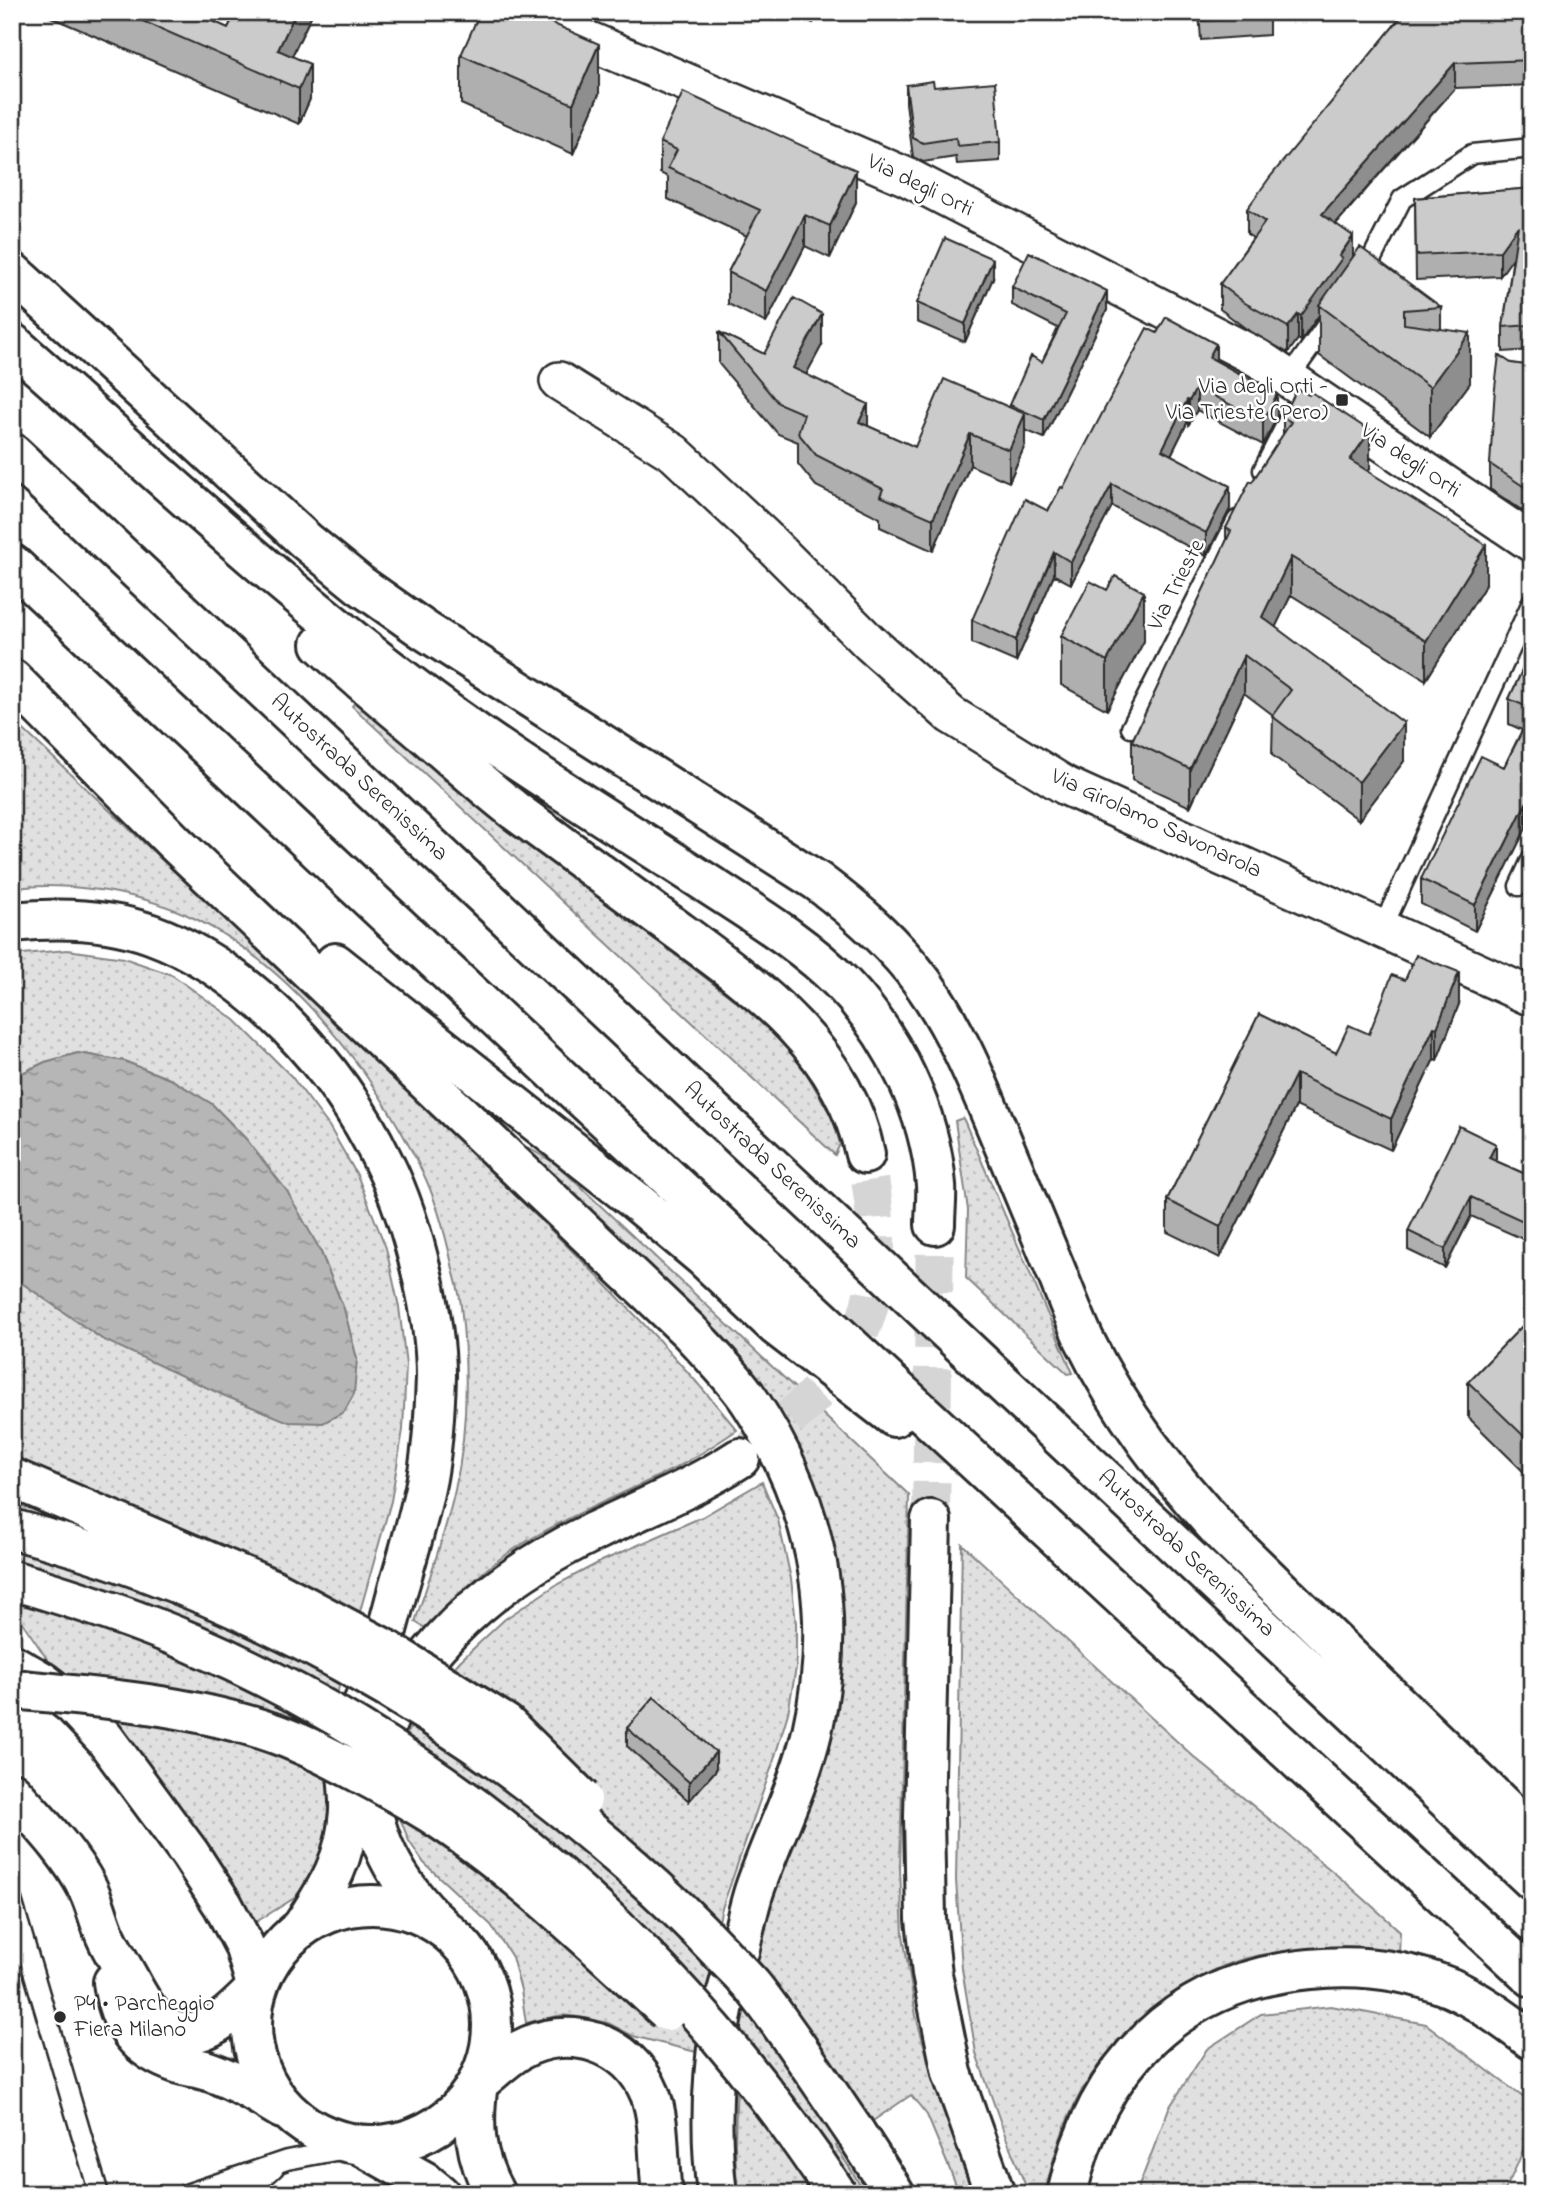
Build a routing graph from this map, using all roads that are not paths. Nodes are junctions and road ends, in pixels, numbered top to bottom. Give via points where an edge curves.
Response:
1 (544, 12) edge
2 (1532, 148) edge
3 (12, 272) edge
4 (1355, 285) edge
5 (1340, 306) edge
6 (12, 345) edge
7 (559, 381) dead end
8 (1296, 384) junction
9 (12, 453) edge
10 (1255, 486) edge
11 (1242, 510) edge
12 (1532, 543) edge
13 (12, 564) edge
14 (1532, 602) edge
15 (12, 677) edge
16 (1131, 728) dead end
17 (1532, 858) edge
18 (1519, 886) dead end
19 (12, 922) edge
20 (1382, 929) junction
21 (1532, 997) edge
22 (866, 1154) tunnel mouth
23 (935, 1225) tunnel mouth
24 (740, 1458) tunnel mouth
25 (12, 1478) edge
26 (931, 1520) tunnel mouth
27 (12, 1529) edge
28 (12, 1580) edge
29 (1102, 1580) junction
30 (12, 1664) edge
31 (376, 1667) junction
32 (12, 1689) edge
33 (368, 1773) junction
34 (12, 1792) edge
35 (1532, 1834) edge
36 (1532, 1880) edge
37 (12, 1900) edge
38 (681, 1910) junction
39 (302, 1927) junction
40 (442, 1927) junction
41 (106, 1938) junction
42 (1532, 1978) edge
43 (257, 1988) junction
44 (1532, 2040) edge
45 (478, 2083) junction
46 (290, 2113) junction
47 (783, 2115) junction
48 (362, 2146) junction
49 (281, 2162) junction
50 (99, 2194) edge
51 (186, 2194) edge
52 (246, 2194) edge
53 (440, 2194) edge
54 (495, 2194) edge
55 (664, 2194) edge
56 (717, 2194) edge
57 (837, 2194) edge
58 (895, 2194) edge
59 (995, 2194) edge
60 (1067, 2194) edge

1 - 8 street, Via degli Orti via 564,30 907,177 1258,358
2 - 4 lane via 1472,154 1402,199
3 - 35 main road via 360,585 817,881 893,947 951,1027 1084,1339 1146,1443 1225,1536
5 - 8 lane
6 - 22 main road via 355,677 512,808 777,1007 834,1076 858,1124
6 - 23 main road via 276,578 376,659 481,735 792,940 843,984 890,1048 920,1112 936,1186
7 - 20 street, Via Girolamo Savonarola via 674,453 951,715 1066,786
8 - 10 lane
8 - 12 street, Via degli Orti
9 - 36 main road, Autostrada Serenissima
11 - 16 lane, Via Trieste
13 - 29 main road
14 - 20 lane
15 - 29 main road via 189,828 358,982 636,1200 776,1325
15 - 56 main road via 185,853 689,1331 750,1402 793,1480 808,1521 823,1613 819,1697 811,1735 754,1892 724,2003 715,2069
17 - 18 lane
19 - 31 main road via 48,919 115,924 193,953 234,979 309,1049 382,1159 414,1239 433,1329 436,1374 428,1475
20 - 21 street, Via Girolamo Savonarola
24 - 33 main road via 682,1492 559,1549 501,1585 430,1655 404,1690
25 - 38 main road, bridge via 273,1589 388,1651 506,1724 590,1807
26 - 59 main road via 923,1829 926,1919 952,2073
27 - 38 main road, bridge via 178,1584 343,1662 436,1718 569,1813
28 - 47 main road, bridge via 191,1643 261,1675 392,1749 545,1862 644,1953
29 - 42 main road
30 - 43 main road via 73,1705 105,1739 223,1905 244,1945
31 - 33 main road
31 - 39 main road via 348,1749 349,1811 343,1852 332,1881
32 - 47 main road, bridge via 212,1716 266,1730 381,1784 430,1813 524,1882
33 - 40 main road via 371,1804 388,1855 418,1903
34 - 41 main road via 82,1879
37 - 50 lane
38 - 58 main road, bridge via 753,1987
39 - 40 main road via 340,1910 379,1905 410,1912
39 - 43 main road via 275,1956
40 - 45 main road via 472,1959 491,2011 491,2037
41 - 43 main road via 144,2006 173,2031 197,2032 211,2026
41 - 46 main road via 116,2004 131,2034 143,2046 160,2057 223,2077
43 - 46 main road via 252,2014 259,2067 272,2093
44 - 60 main road via 1453,1989 1387,1970 1327,1967 1243,1981 1171,2019 1129,2059 1096,2108 1075,2159
45 - 48 main road via 465,2102 426,2133 405,2142
45 - 54 main road via 474,2134
45 - 55 main road via 521,2050 554,2039 591,2039 607,2046 635,2068 650,2095
46 - 48 main road via 335,2139
47 - 57 main road, bridge
48 - 49 lane
48 - 53 main road via 424,2180
49 - 51 lane
49 - 52 lane

